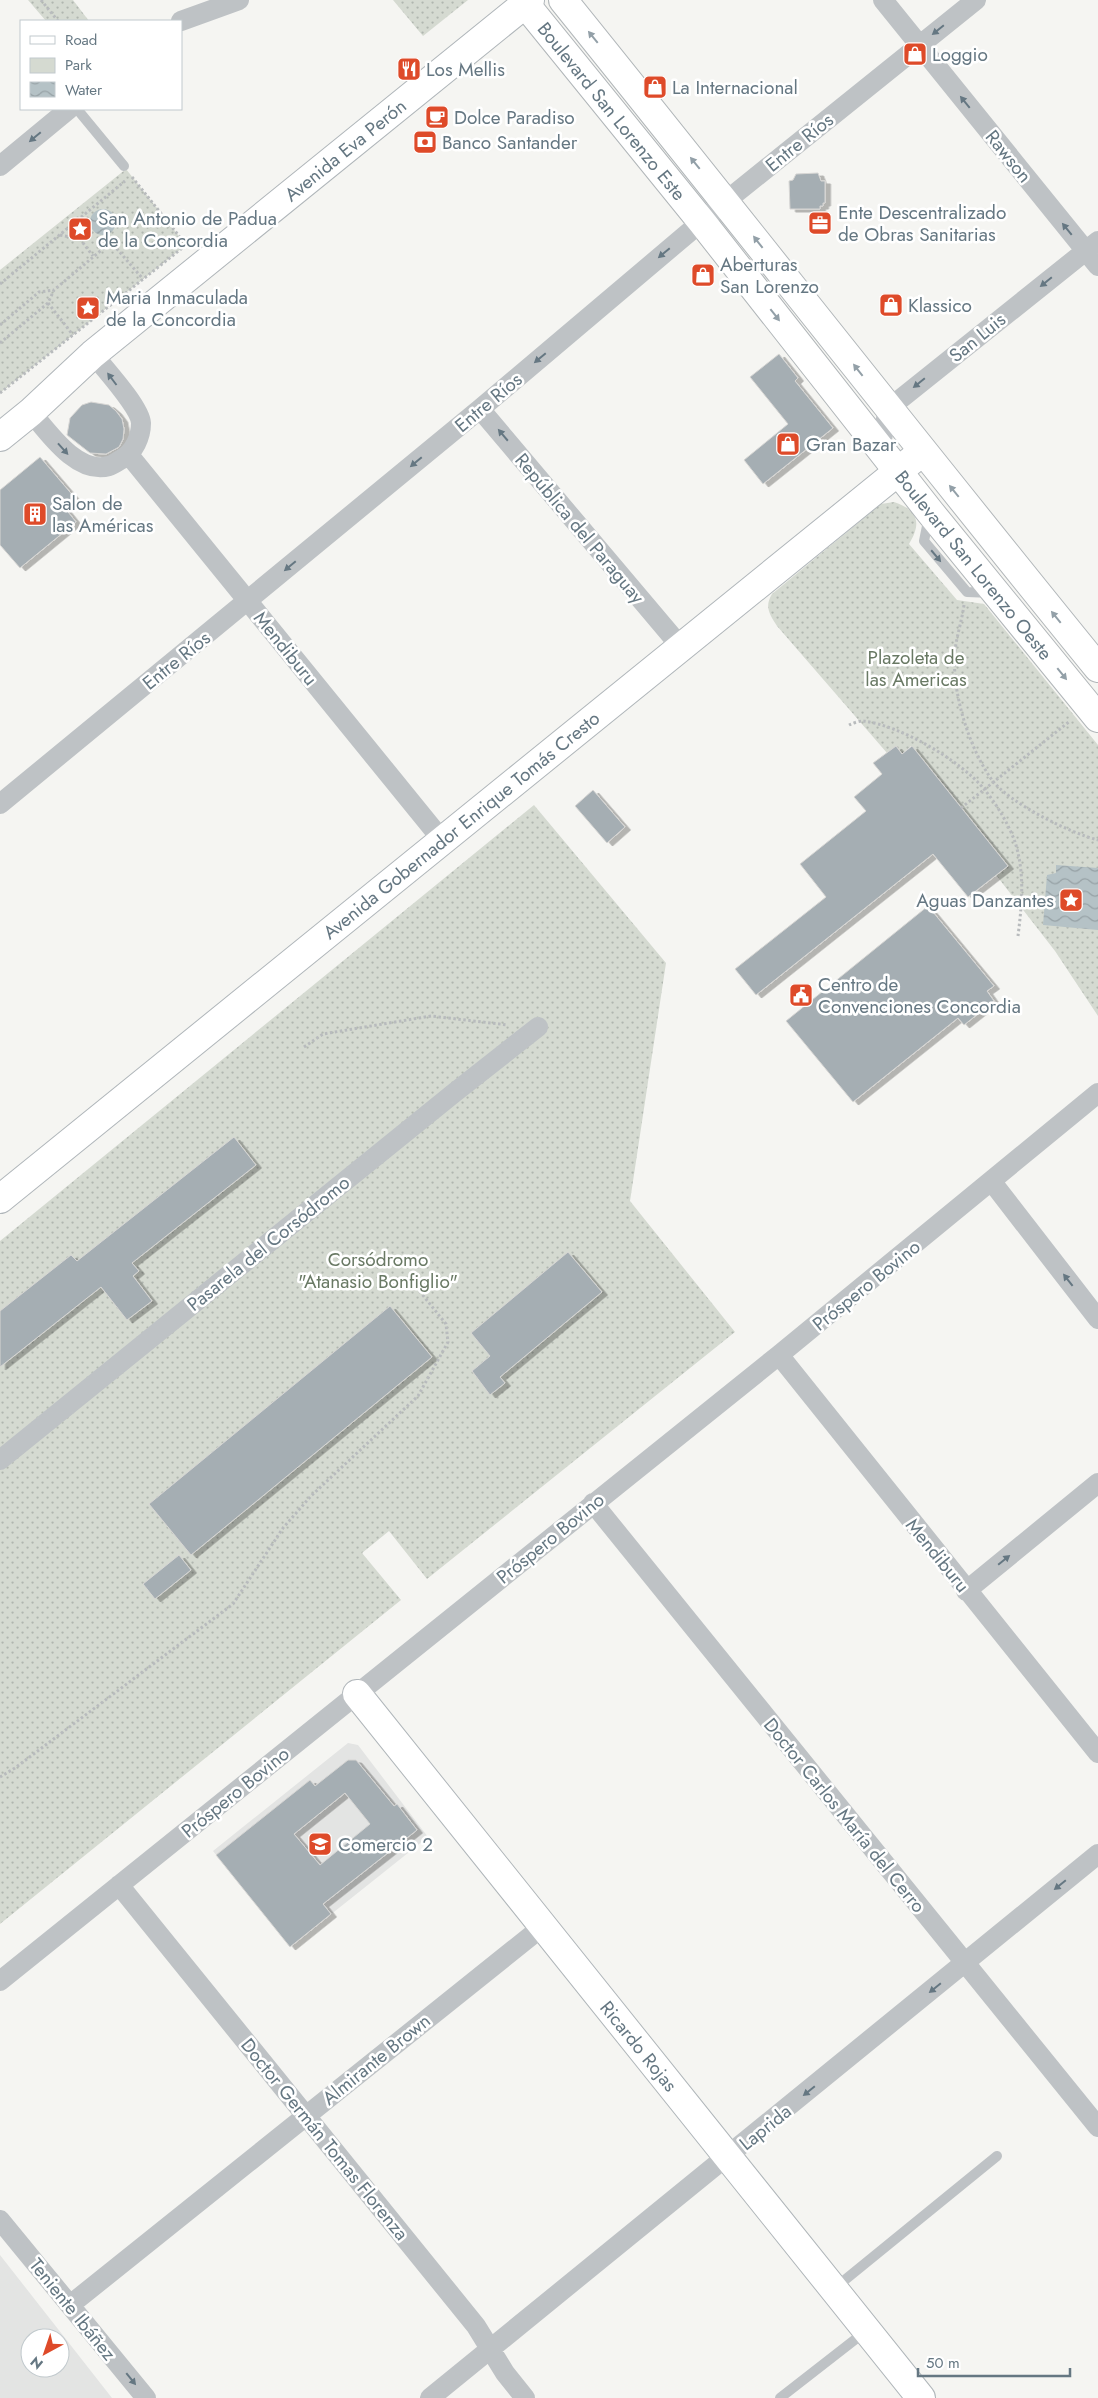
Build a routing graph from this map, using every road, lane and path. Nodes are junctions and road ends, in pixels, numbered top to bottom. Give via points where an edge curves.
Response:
1 (40, 0) edge
2 (239, 0) edge
3 (563, 0) edge
4 (883, 0) edge
5 (976, 0) edge
6 (526, 1) edge
7 (57, 20) edge
8 (182, 22) edge
9 (920, 45) junction
10 (68, 110) edge
11 (77, 110) edge
12 (0, 166) edge
13 (124, 166) joint
14 (132, 176) junction
15 (726, 201) junction
16 (702, 222) junction
17 (60, 235) junction
18 (1092, 246) edge
19 (194, 255) junction
20 (94, 256) junction
21 (1098, 266) edge
22 (143, 279) junction
23 (0, 284) edge
24 (54, 290) junction
25 (48, 303) junction
26 (0, 325) edge
27 (73, 335) junction
28 (0, 343) edge
29 (94, 354) junction
30 (0, 393) edge
31 (480, 409) junction
32 (888, 409) junction
33 (30, 412) junction
34 (0, 437) edge
35 (880, 449) junction
36 (922, 452) junction
37 (129, 455) junction
38 (898, 471) junction
39 (930, 512) junction
40 (967, 592) junction
41 (996, 594) junction
42 (248, 601) junction
43 (681, 647) junction
44 (1098, 668) edge
45 (1095, 707) edge
46 (849, 725) dead end
47 (993, 782) junction
48 (984, 789) junction
49 (0, 804) edge
50 (961, 808) dead end
51 (442, 840) junction
52 (1098, 840) edge
53 (1018, 936) dead end
54 (538, 1027) joint
55 (304, 1047) dead end
56 (1098, 1093) edge
57 (992, 1182) junction
58 (0, 1200) edge
59 (410, 1278) dead end
60 (1098, 1318) edge
61 (779, 1355) junction
62 (0, 1460) edge
63 (1098, 1483) edge
64 (592, 1503) junction
65 (966, 1591) junction
66 (357, 1694) junction
67 (1098, 1753) edge
68 (0, 1777) edge
69 (1098, 1854) edge
70 (119, 1885) junction
71 (542, 1927) junction
72 (965, 1963) junction
73 (0, 1981) edge
74 (306, 2115) junction
75 (1098, 2127) edge
76 (729, 2156) junction
77 (997, 2156) dead end
78 (0, 2220) edge
79 (834, 2288) junction
80 (70, 2305) junction
81 (867, 2331) junction
82 (490, 2349) junction
83 (146, 2398) edge
84 (430, 2398) edge
85 (525, 2398) edge
86 (780, 2398) edge
87 (921, 2398) edge

1 - 7 path
2 - 8 street
15 -> 3 main road, Boulevard San Lorenzo Este
4 - 9 street, Rawson
5 -> 9 street, Entre Ríos
6 - 16 main road, Boulevard San Lorenzo Este
6 - 19 main road, Avenida Eva Perón
9 - 15 street, Entre Ríos
18 -> 9 street, Rawson
10 -> 12 street
11 - 13 lane
13 - 14 path
14 - 17 path
14 - 19 path
15 - 16 street, Entre Ríos
32 -> 15 main road, Boulevard San Lorenzo Oeste
16 -> 31 street, Entre Ríos
16 -> 35 main road, Boulevard San Lorenzo Oeste
17 - 20 path via 80,239
17 - 23 path
18 - 21 street, Rawson
18 -> 32 street, San Luis
19 - 22 path
19 - 29 main road, Avenida Eva Perón
20 - 22 path via 111,242
20 - 24 path
22 - 27 path
24 - 25 path
24 - 26 path via 39,292
25 - 27 path
25 - 28 path
27 - 30 path
29 - 33 main road, Avenida Eva Perón
37 -> 29 street via 136,445 141,423 131,402
31 -> 42 street, Entre Ríos
43 -> 31 street, República del Paraguay
32 - 35 street
32 - 36 main road, Boulevard San Lorenzo Oeste
33 - 34 main road, Avenida Eva Perón
33 -> 37 street via 69,455 92,466 108,466
35 - 38 main road, Boulevard San Lorenzo Oeste
36 - 38 main road, Avenida Gobernador Enrique Tomás Cresto
44 -> 36 main road, Boulevard San Lorenzo Oeste
37 - 42 street, Mendiburu
38 - 39 main road, Boulevard San Lorenzo Oeste
38 - 43 main road, Avenida Gobernador Enrique Tomás Cresto
39 -> 40 lane via 924,540
39 - 41 main road, Boulevard San Lorenzo Oeste
40 - 41 lane
40 - 47 path via 955,650 957,700 977,754
41 -> 45 main road, Boulevard San Lorenzo Oeste
42 - 49 street, Entre Ríos
42 - 51 street, Mendiburu
43 - 51 main road, Avenida Gobernador Enrique Tomás Cresto
45 - 47 path
46 - 48 path via 862,721 911,738 948,759
47 - 48 path
47 - 52 path via 1054,824
48 - 50 path
48 - 53 path via 1014,840 1020,860 1023,880
51 - 58 main road, Avenida Gobernador Enrique Tomás Cresto
54 - 55 path via 432,1016 323,1034
54 - 62 street, Pasarela del Corsódromo
56 - 57 street, Próspero Bovino
60 -> 57 street
57 - 61 street, Próspero Bovino
59 - 68 path via 446,1324 448,1342 418,1396 311,1496 283,1528 233,1604
61 - 64 street, Próspero Bovino
61 - 65 street, Mendiburu
65 -> 63 street
64 - 66 street, Próspero Bovino
64 - 72 street, Doctor Carlos María del Cerro
65 - 67 street, Mendiburu
66 - 70 street, Próspero Bovino
66 - 71 main road, Ricardo Rojas
69 -> 72 street, Laprida
70 - 73 street, Próspero Bovino
70 - 74 street, Doctor Germán Tomas Florenza
71 - 74 street, Almirante Brown
71 - 76 main road, Ricardo Rojas
72 - 75 street, Doctor Carlos María del Cerro
72 -> 76 street, Laprida
74 - 80 street, Almirante Brown
74 - 82 street, Doctor Germán Tomas Florenza via 476,2326
76 - 79 main road, Ricardo Rojas
76 - 82 street, Laprida
77 - 79 lane
78 - 80 street, Teniente Ibáñez
79 - 81 main road, Ricardo Rojas
80 -> 83 street, Teniente Ibáñez
81 - 86 lane
81 - 87 main road, Ricardo Rojas
82 - 84 street, Laprida
82 - 85 street, Doctor Germán Tomas Florenza

